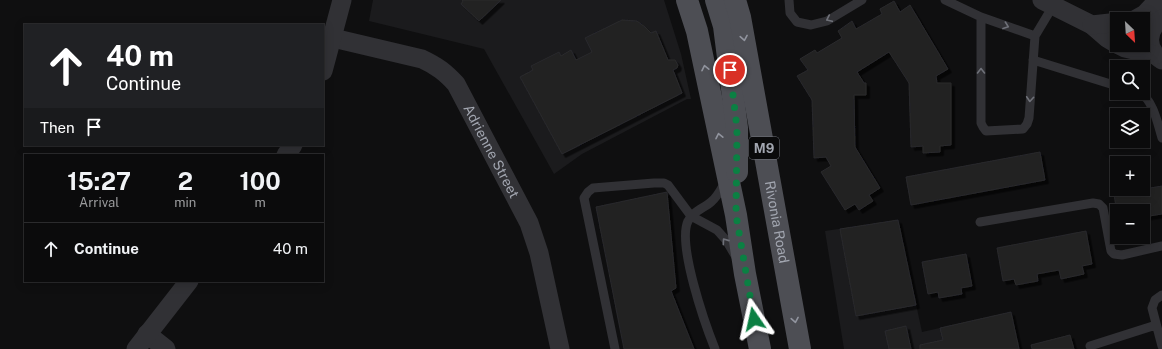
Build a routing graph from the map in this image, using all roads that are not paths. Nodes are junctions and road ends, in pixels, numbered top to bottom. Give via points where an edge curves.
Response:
1 (342, 0) edge
2 (678, 0) edge
3 (687, 0) edge
4 (716, 0) edge
5 (735, 0) edge
6 (789, 0) edge
7 (862, 0) edge
8 (945, 0) edge
9 (1158, 0) edge
10 (1048, 3) edge
11 (1147, 12) edge
12 (981, 17) junction
13 (1110, 23) edge
14 (1092, 25) junction
15 (697, 31) junction
16 (1035, 36) junction
17 (332, 38) junction
18 (1110, 40) edge
19 (1150, 47) edge
20 (1140, 52) edge
21 (1159, 57) edge
22 (1033, 60) junction
23 (324, 67) edge
24 (1110, 84) edge
25 (1148, 100) edge
26 (1162, 138) edge
27 (728, 177) junction
28 (736, 215) junction
29 (691, 216) junction
30 (980, 222) dead end
31 (1162, 246) edge
32 (745, 274) junction
33 (188, 282) edge
34 (1162, 295) edge
35 (1156, 325) junction
36 (142, 342) edge
37 (1090, 346) dead end
38 (1162, 346) edge
39 (800, 348) edge
40 (166, 349) edge
41 (560, 349) edge
42 (615, 349) edge
43 (715, 349) edge
44 (760, 349) edge

1 - 17 street
2 - 15 main road
3 - 15 main road
4 - 28 main road via 724,26 737,128
5 -> 39 main road, Rivonia Road / M9
7 -> 6 lane via 827,21 811,25 797,22 790,13
8 - 12 lane
9 - 11 street
10 - 14 street
10 - 16 lane
12 -> 16 lane
22 -> 12 lane via 1027,124 1023,129 986,131 982,123
13 - 14 street
14 - 18 street
27 -> 15 main road
16 - 22 lane
17 - 23 street
17 - 41 street, Adrienne Street via 422,59 436,65 456,84 529,223 539,253
19 - 21 street
20 - 21 street
22 - 24 lane
25 - 26 lane
27 - 28 main road
27 - 29 lane via 715,198
28 - 32 main road
32 -> 29 lane via 718,230
29 - 42 lane via 664,183 594,188 584,198
29 - 43 lane via 686,225 685,246 697,299
30 - 31 lane via 1099,204 1103,208 1111,251 1114,254 1122,256
32 - 44 main road
33 - 36 street
34 - 35 lane via 1155,300 1152,308
35 - 37 lane
35 - 38 lane
36 - 40 street

